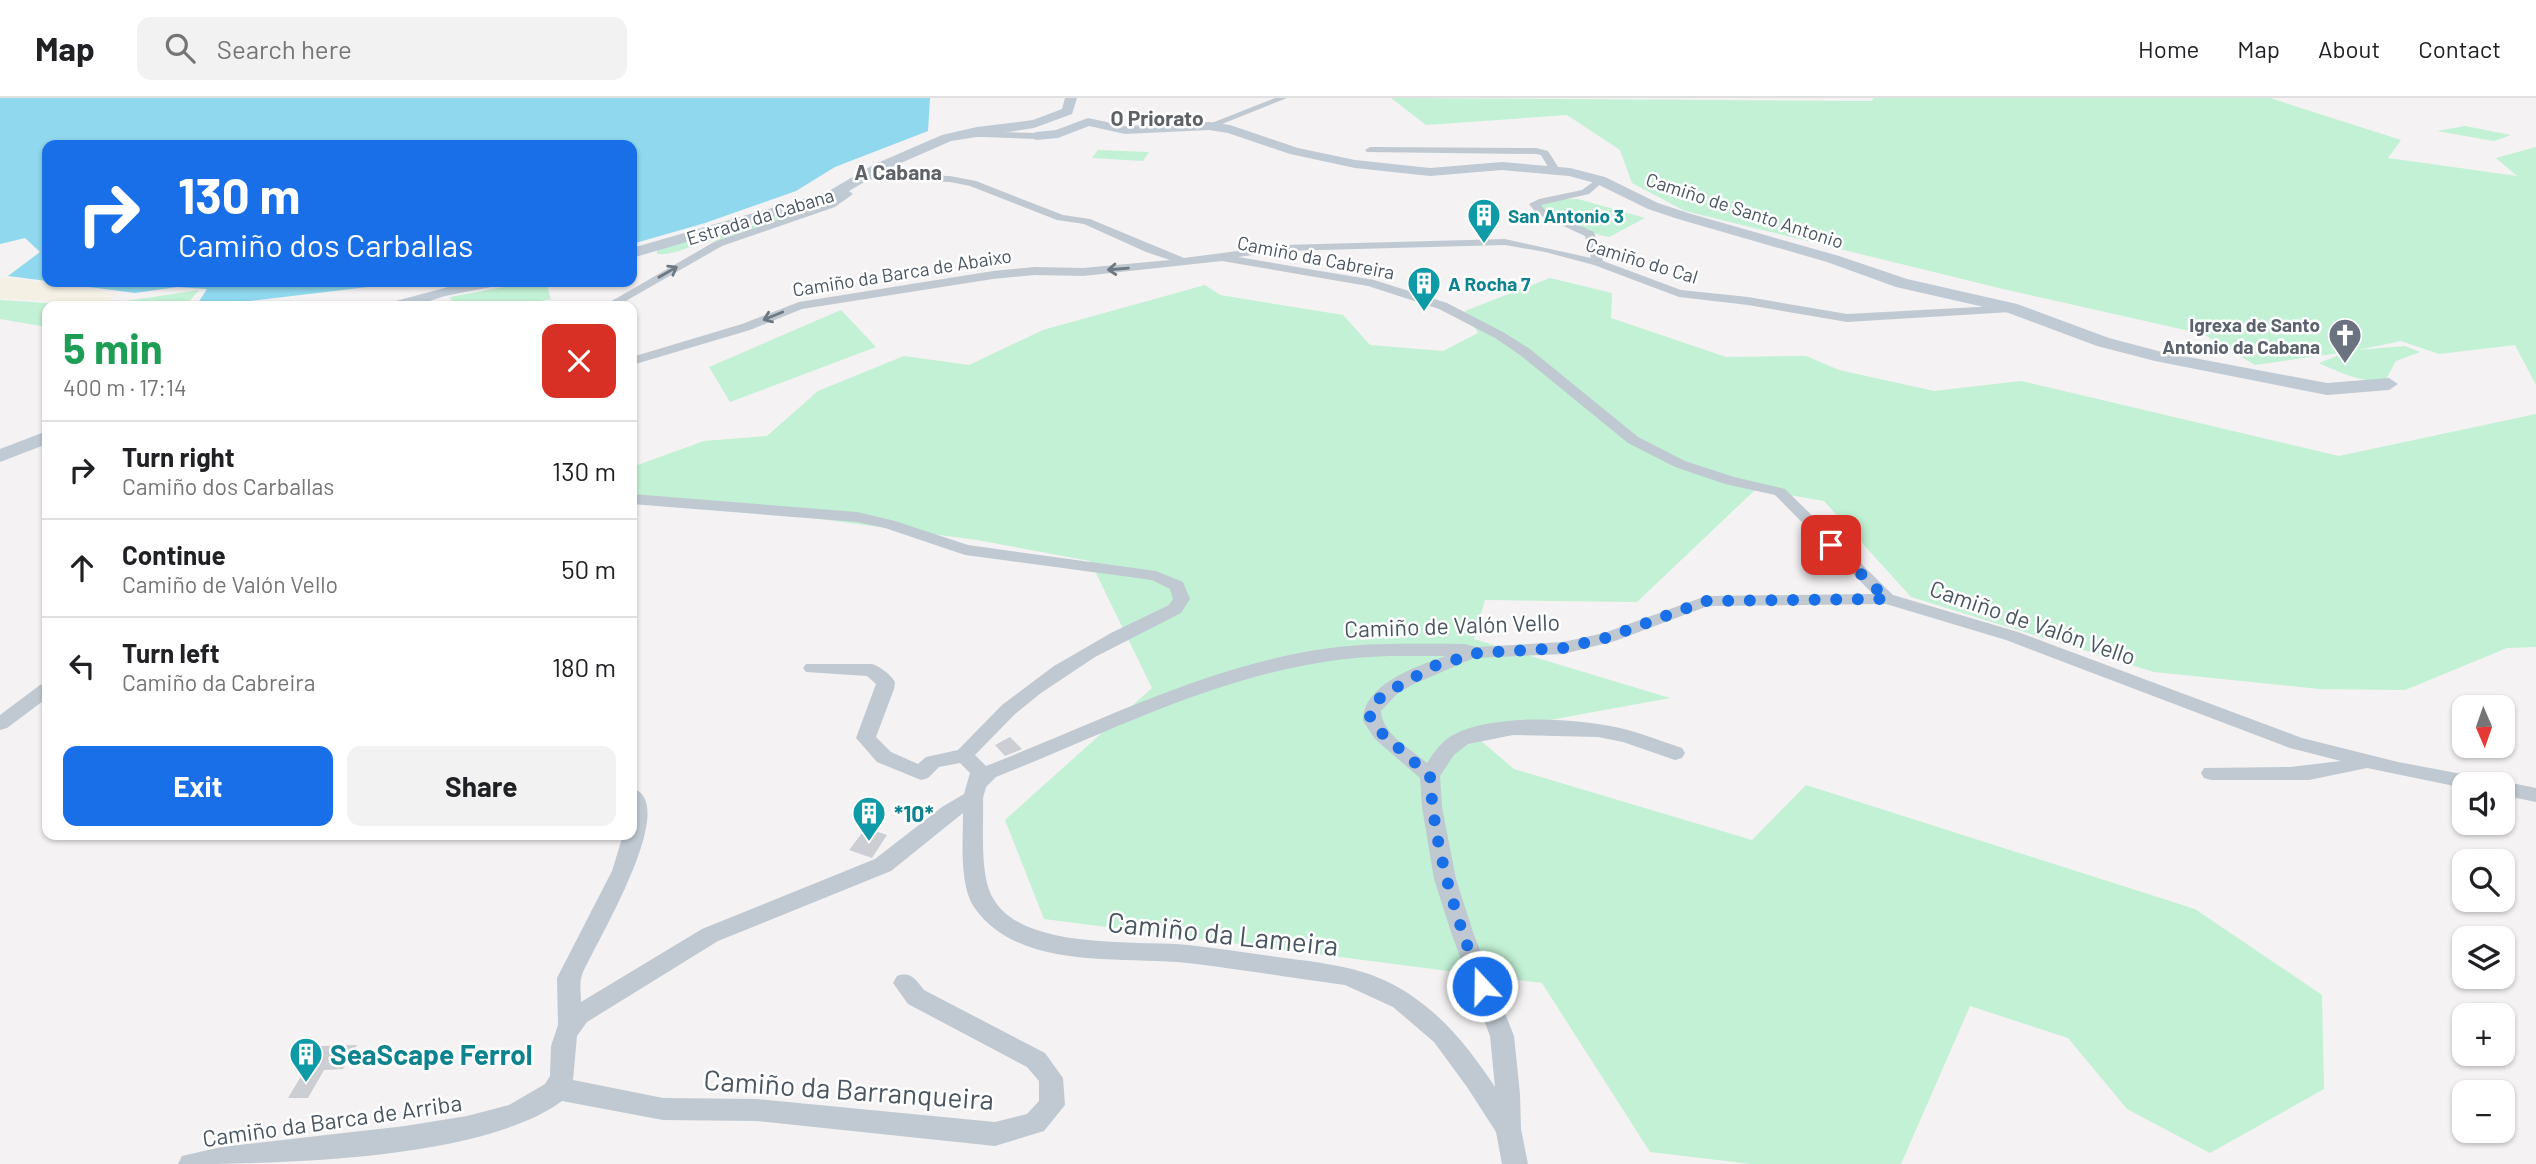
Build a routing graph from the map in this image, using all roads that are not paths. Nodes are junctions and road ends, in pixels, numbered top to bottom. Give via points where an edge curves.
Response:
1 (1071, 98) edge
2 (1283, 98) edge
3 (1023, 126) junction
4 (1209, 126) junction
5 (960, 134) junction
6 (1036, 136) junction
7 (1370, 150) dead end
8 (1555, 170) junction
9 (865, 177) junction
10 (1600, 180) junction
11 (842, 191) junction
12 (637, 252) edge
13 (1222, 258) junction
14 (1186, 261) junction
15 (1598, 263) junction
16 (466, 287) edge
17 (413, 301) edge
18 (618, 301) edge
19 (2011, 308) junction
20 (637, 360) edge
21 (2389, 384) dead end
22 (42, 439) edge
23 (0, 456) edge
24 (637, 499) edge
25 (1887, 599) junction
26 (1478, 653) junction
27 (812, 668) dead end
28 (42, 693) edge
29 (0, 724) edge
30 (1675, 753) dead end
31 (964, 755) junction
32 (2367, 761) junction
33 (2211, 773) dead end
34 (1430, 776) junction
35 (2452, 779) edge
36 (976, 790) junction
37 (2515, 790) edge
38 (2536, 794) edge
39 (633, 840) edge
40 (905, 983) dead end
41 (569, 1023) junction
42 (558, 1089) junction
43 (1508, 1129) junction
44 (191, 1164) edge
45 (1515, 1164) edge

1 - 3 street, Estrada da Cabana via 1065,113
2 - 4 street
3 - 5 street, Estrada da Cabana
3 - 6 street
4 - 6 street, Camiño de Santo Antonio via 1125,130 1088,122 1058,134
4 - 8 street, Camiño de Santo Antonio via 1354,164 1430,172 1502,166
5 - 6 street, Camiño de Santo Antonio
5 - 9 street, Estrada da Cabana
7 - 8 street via 1536,151 1545,153
8 - 10 street, Camiño de Santo Antonio
9 - 11 street, Estrada da Cabana
9 - 14 street, Camiño da Cabreira via 972,183
10 - 15 street via 1578,196 1534,204 1541,212 1590,234
10 - 19 street, Camiño de Santo Antonio via 1683,216 1902,283
11 - 12 street, Estrada da Cabana
18 -> 11 street via 718,244 831,205 848,194
13 - 14 street, Camiño da Cabreira
13 - 15 street, Camiño do Cal via 1283,248 1487,241 1534,246
13 - 25 street, Camiño da Cabreira via 1370,284 1443,306 1525,352 1633,440 1680,464 1780,492
14 -> 20 street, Camiño da Barca de Abaixo via 1083,272 993,275 799,306
15 - 19 street, Camiño do Cal via 1679,293 1847,318
16 - 17 street
19 - 21 street, Camiño de Santo Antonio via 2138,351 2285,382 2349,389
22 - 23 street
24 - 31 street via 857,517 965,550 1139,573 1177,586 1182,599 1175,609 1080,659 984,731
25 - 26 street, Camiño de Valón Vello via 1706,601 1609,637 1563,648
25 - 32 street, Camiño de Valón Vello via 2012,636 2297,743
26 - 34 street via 1415,675 1373,705 1370,717 1376,728
26 - 36 street, Camiño de Valón Vello via 1362,649 1312,656 1204,683 989,772
27 - 31 street via 872,670 886,682 866,738 884,757 921,772 933,762
28 - 29 street
30 - 34 street via 1592,729 1496,731 1462,739 1440,756
31 - 36 street via 981,772
32 - 33 street via 2339,771 2297,775
32 - 35 street, Camiño de Valón Vello
34 - 43 street via 1445,879 1502,1036
36 - 41 street via 883,865 710,935
36 - 43 street, Camiño da Lameira via 974,866 982,901 999,920 1028,937 1059,947 1186,954 1369,982 1408,1003 1437,1028 1457,1050
37 - 38 street
39 - 41 street via 623,871 569,978
40 - 42 street, Camiño da Barranqueira via 916,997 1036,1060 1051,1078 1052,1105 1035,1124 995,1134 970,1133 757,1110 663,1109
41 - 42 street via 563,1034
42 - 44 street, Camiño da Barca de Arriba via 515,1115 469,1127
43 - 45 street

